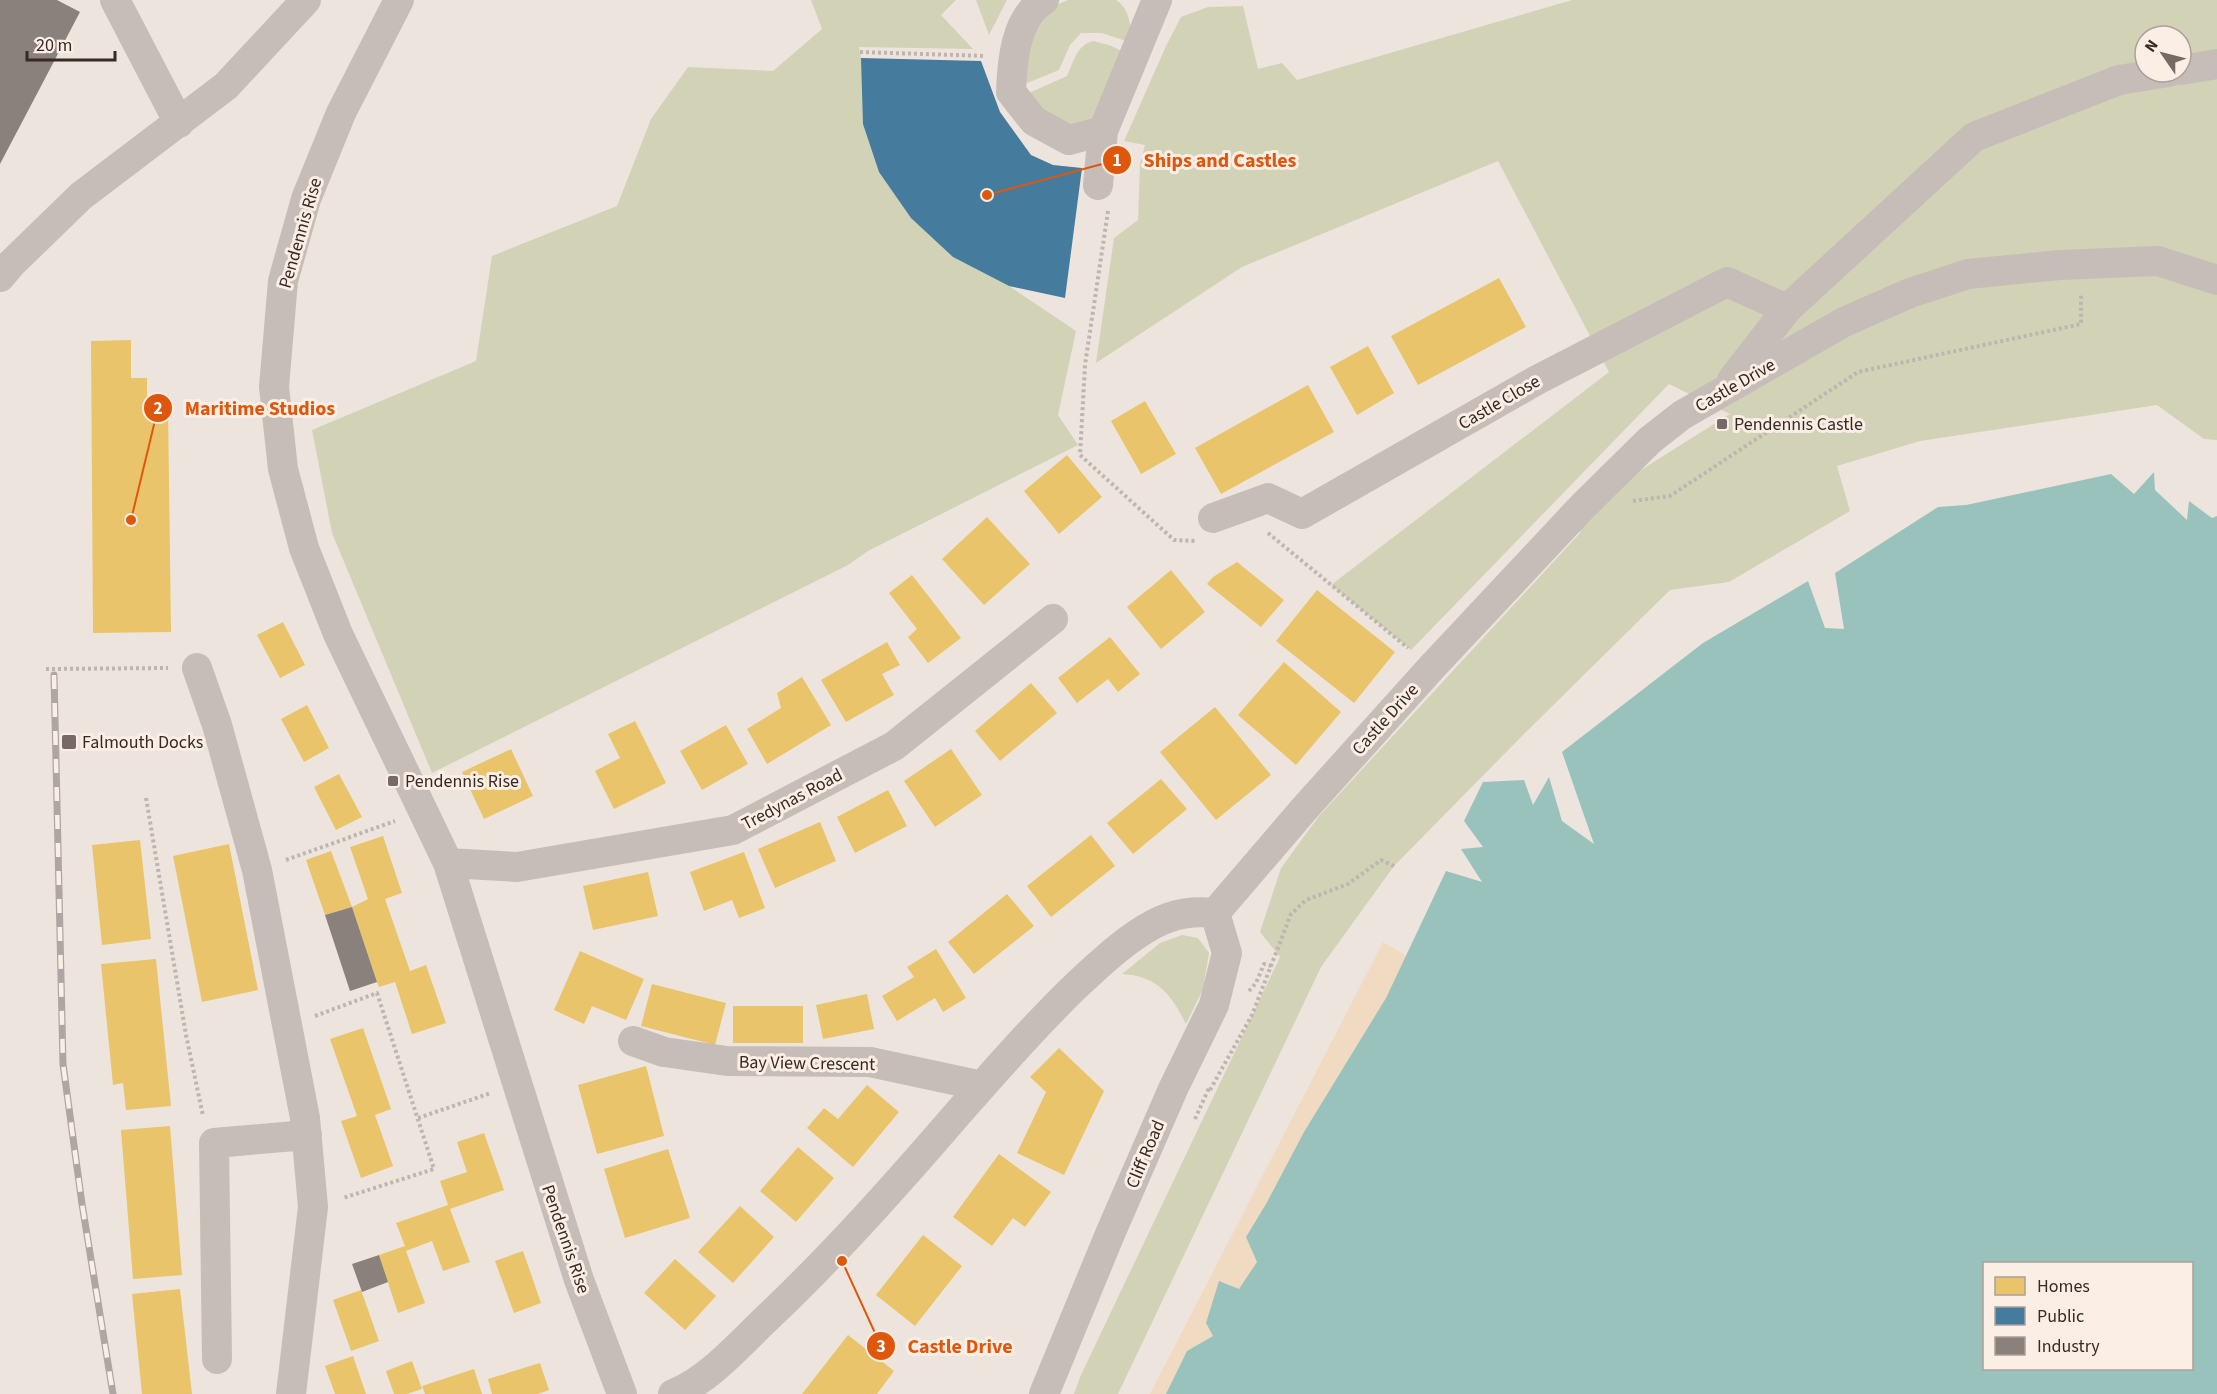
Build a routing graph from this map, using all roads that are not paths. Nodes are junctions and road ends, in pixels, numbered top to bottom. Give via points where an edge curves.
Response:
1 (115, 0) edge
2 (306, 0) edge
3 (399, 0) edge
4 (1044, 0) edge
5 (1157, 0) edge
6 (2217, 64) edge
7 (2193, 68) edge
8 (2133, 78) edge
9 (178, 123) junction
10 (1103, 131) junction
11 (1098, 185) road end
12 (0, 277) edge
13 (2217, 279) edge
14 (1786, 309) junction
15 (1723, 392) junction
16 (1208, 529) road end
17 (1053, 619) dead end
18 (197, 668) road end
19 (448, 863) junction
20 (1215, 913) junction
21 (633, 1041) dead end
22 (982, 1086) junction
23 (307, 1135) junction
24 (217, 1359) dead end
25 (291, 1394) edge
26 (622, 1394) edge
27 (672, 1394) edge
28 (1044, 1394) edge

1 - 9 street
2 - 9 street via 226,86
3 - 19 street, Pendennis Rise via 341,113 306,200 283,281 274,387 283,469 304,548 338,634
4 - 10 street via 1023,25 1012,61 1011,92 1034,122 1069,140
5 - 10 street
6 - 7 street
8 - 14 street via 1974,137
9 - 12 street via 81,196
10 - 11 street
13 - 15 street, Castle Drive via 2158,261 1968,274 1910,293 1844,322
14 - 15 street
14 - 16 street, Castle Close via 1727,282 1537,380 1302,514 1268,498
15 - 20 street, Castle Drive via 1682,415 1650,440 1582,507 1432,667
17 - 19 street, Tredynas Road via 894,746 733,830 518,867
18 - 23 street via 257,870
19 - 26 street, Pendennis Rise via 579,1280
20 - 22 street via 1177,913 1153,924 1110,954 1050,1011
20 - 28 street, Cliff Road via 1227,953 1214,1005 1173,1089
21 - 22 street, Bay View Crescent via 664,1052 727,1061 870,1062
22 - 27 street via 888,1195 776,1310 726,1358 687,1389
23 - 24 street via 214,1143
23 - 25 street via 313,1208

